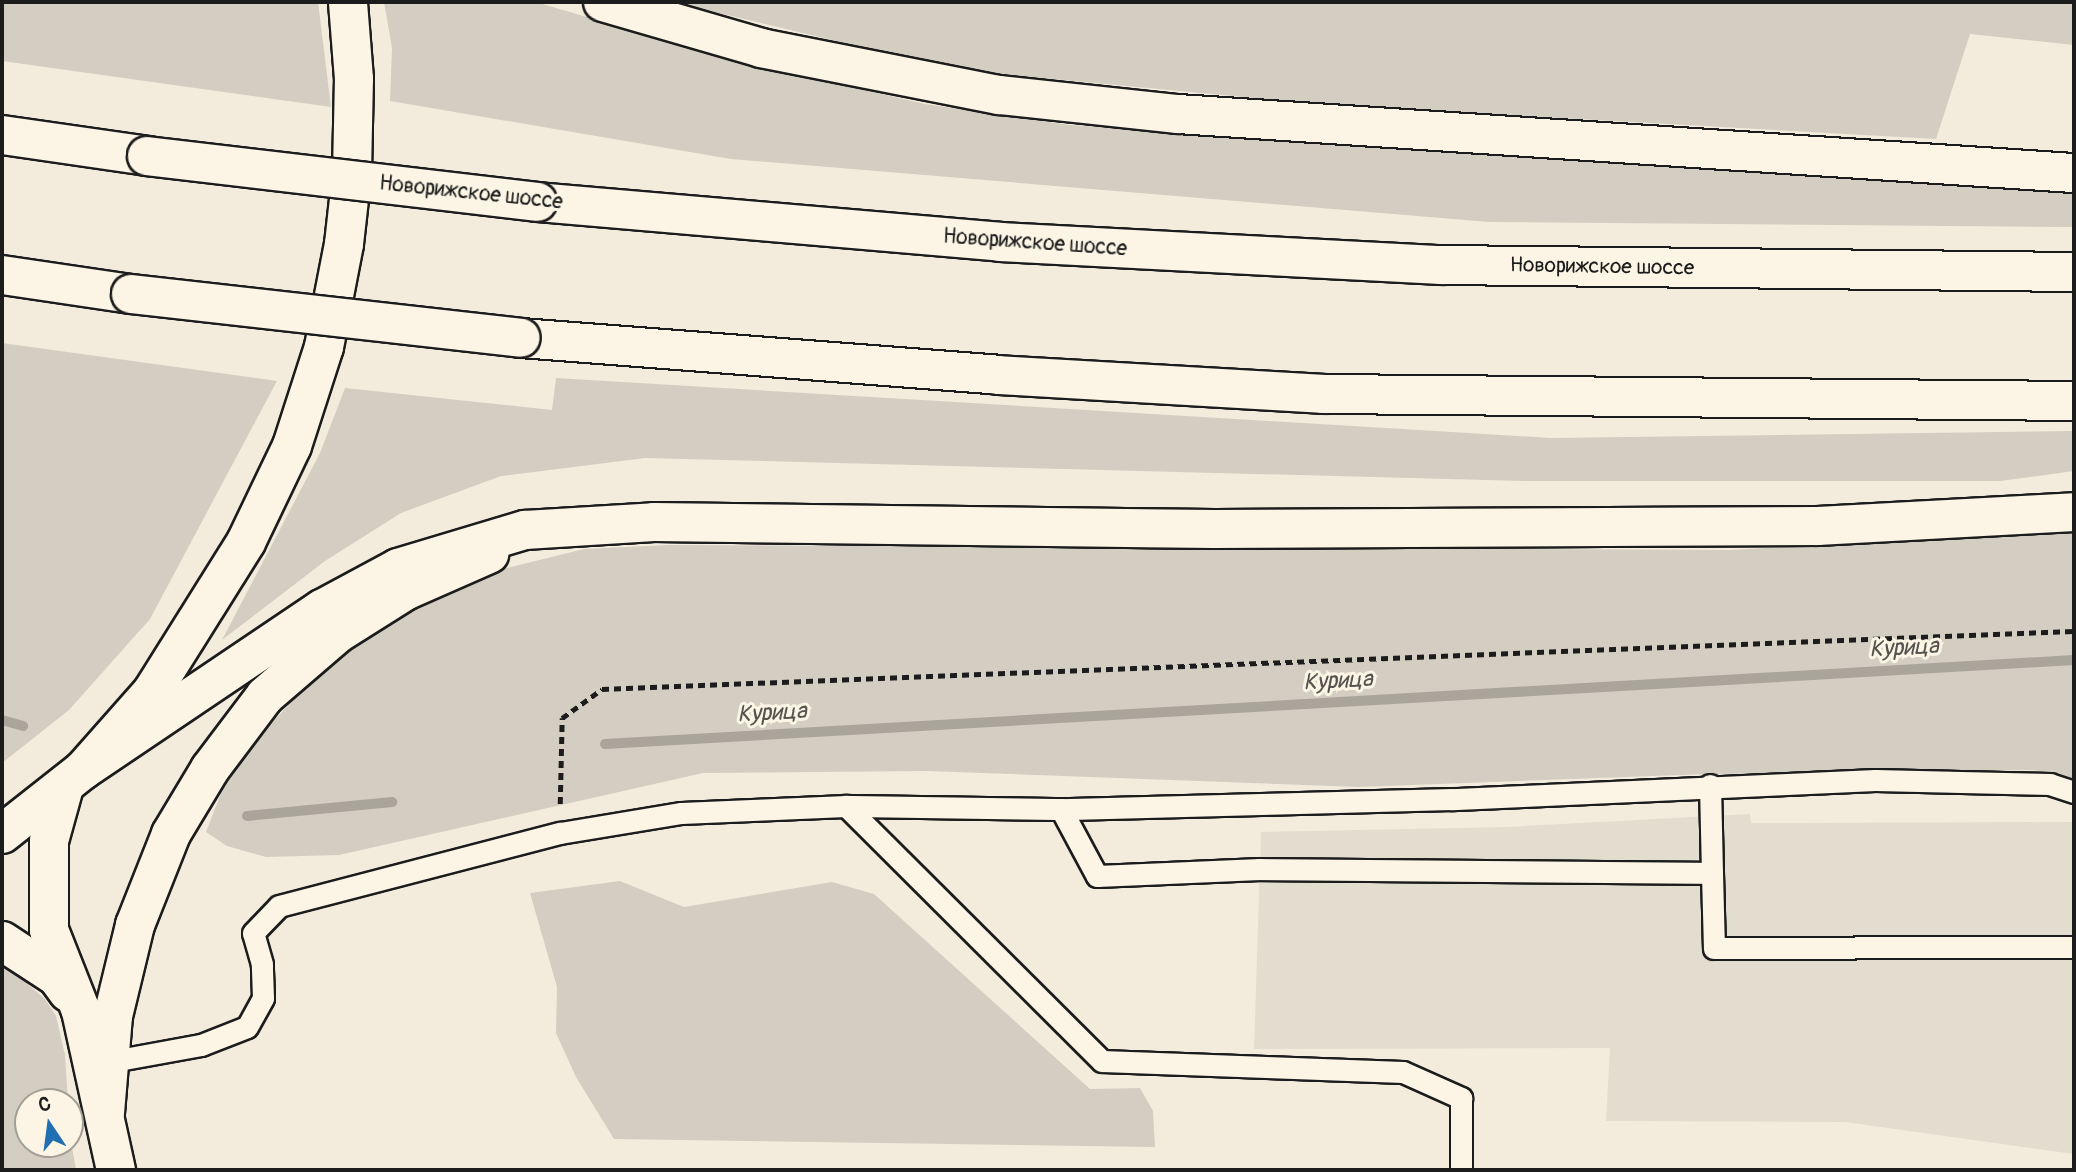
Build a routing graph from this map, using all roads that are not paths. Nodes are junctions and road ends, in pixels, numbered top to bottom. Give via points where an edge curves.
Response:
1 (348, 2) edge
2 (603, 2) edge
3 (2, 135) edge
4 (2074, 173) edge
5 (2074, 272) edge
6 (2, 275) edge
7 (2074, 401) edge
8 (2074, 512) edge
9 (589, 522) junction
10 (73, 778) junction
11 (1710, 785) junction
12 (2074, 793) edge
13 (846, 806) junction
14 (1061, 809) junction
15 (2, 834) edge
16 (1712, 873) junction
17 (2, 941) edge
18 (2074, 947) edge
19 (81, 1011) junction
20 (102, 1063) junction
21 (116, 1170) edge
22 (1461, 1170) edge

1 - 10 main road via 353,93 344,244 324,346 292,446 246,542 199,622 152,692
2 - 4 main road via 761,48 999,95 1178,114
3 - 5 main road, Новорижское шоссе, bridge via 537,202 1000,242 1441,265
6 - 7 main road, bridge via 521,338 997,375 1323,394
8 - 9 main road via 1804,526 1214,529
9 - 10 main road via 513,533 398,568 322,608
9 - 20 main road via 489,554 407,590 337,634 265,696 210,769 171,834 135,925
10 - 15 main road
10 - 19 main road via 48,841 49,930
11 - 12 lane via 1997,782 2050,784
11 - 14 lane via 1451,799
11 - 16 lane
13 - 14 lane
13 - 20 lane via 681,813 560,833 279,906 253,933 263,998 247,1027 201,1045
13 - 22 lane via 1102,1061 1403,1072 1461,1098
14 - 16 lane via 1097,876 1260,869
16 - 18 lane via 1714,948
17 - 19 main road via 57,976
19 - 20 main road
20 - 21 main road via 105,1113

